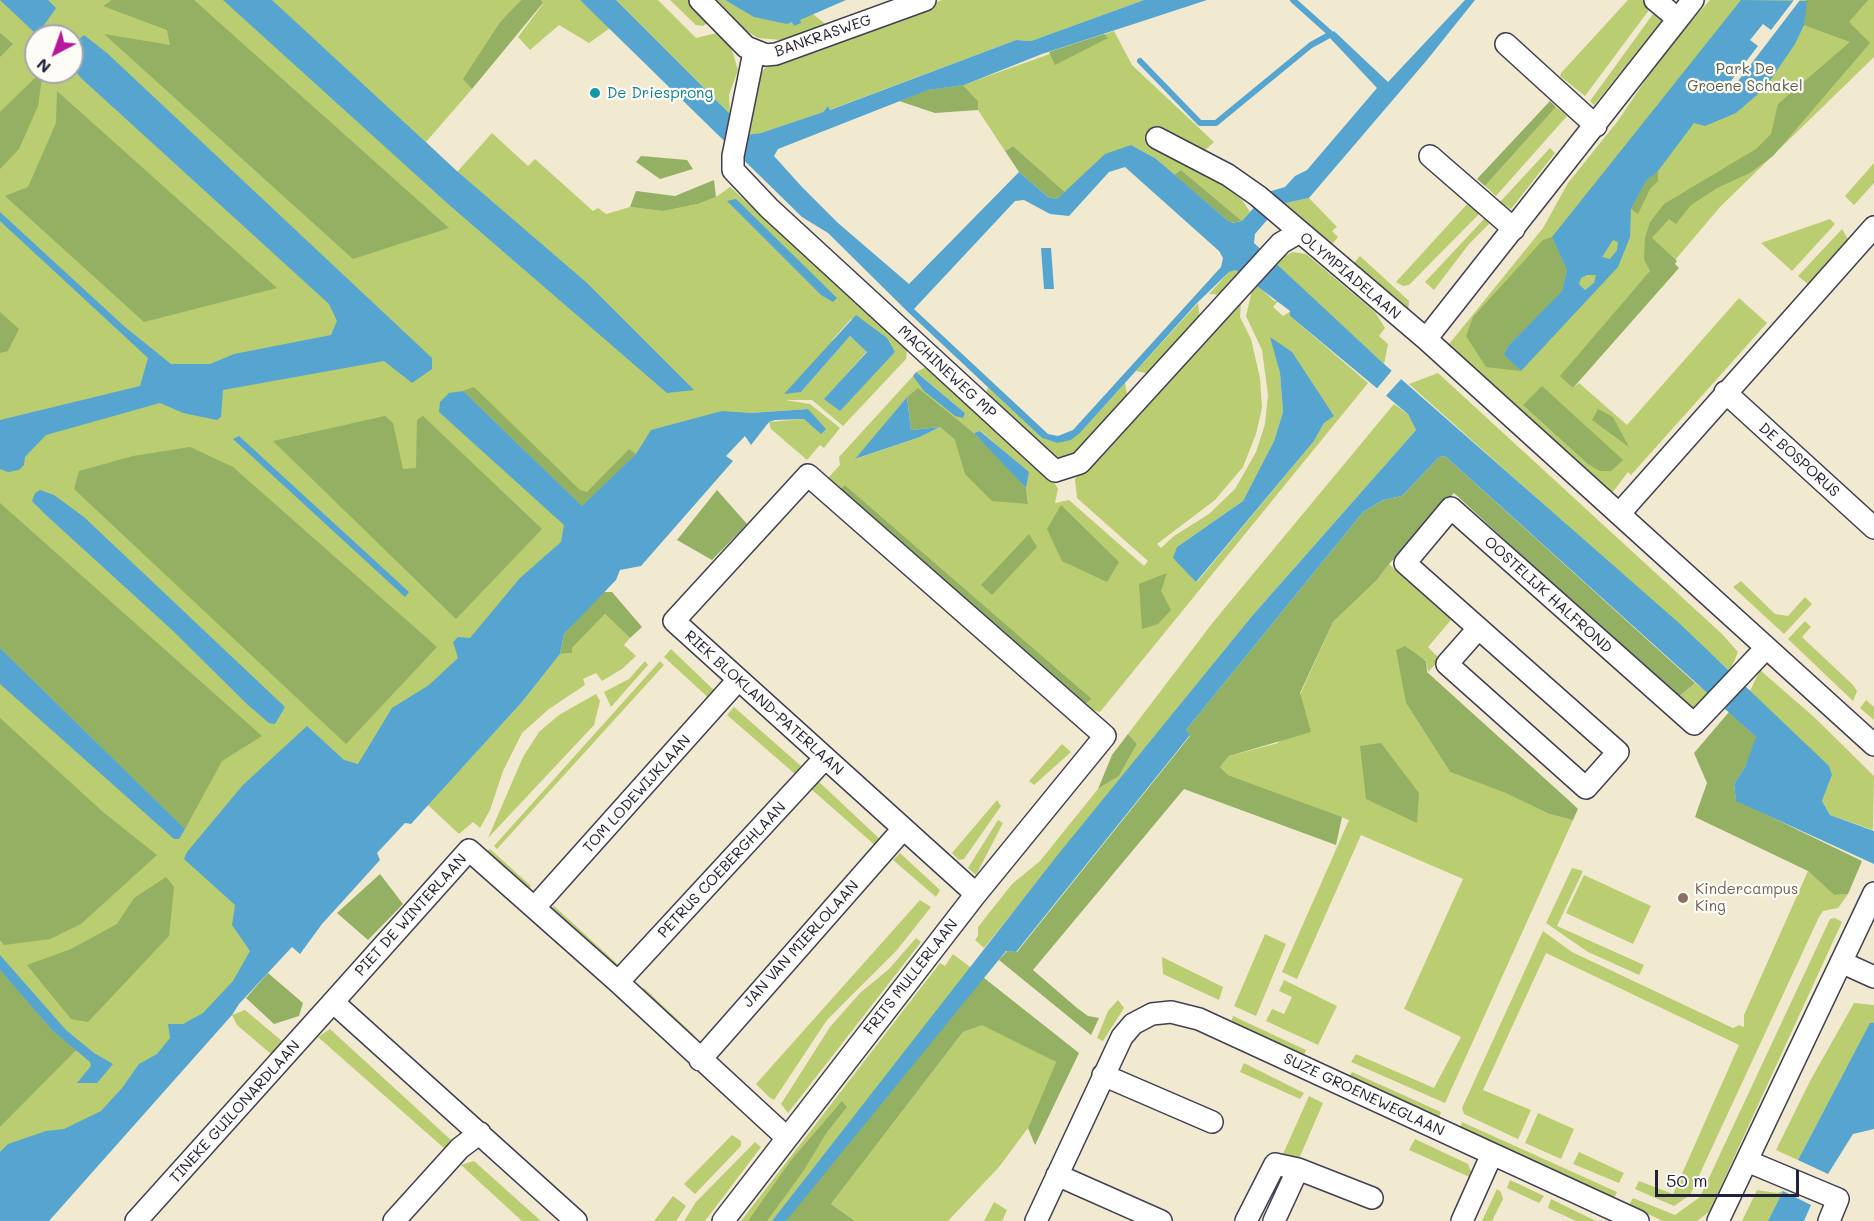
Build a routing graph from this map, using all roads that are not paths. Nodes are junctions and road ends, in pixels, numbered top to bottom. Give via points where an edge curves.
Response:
1 (700, 0) edge
2 (925, 0) edge
3 (1655, 0) edge
4 (1693, 0) edge
5 (1678, 19) junction
6 (1506, 44) dead end
7 (754, 52) junction
8 (1596, 126) junction
9 (1157, 138) dead end
10 (1430, 156) dead end
11 (1874, 227) edge
12 (1514, 229) junction
13 (1298, 233) junction
14 (1426, 339) junction
15 (1725, 392) junction
16 (1618, 514) junction
17 (1874, 528) edge
18 (1477, 630) junction
19 (1766, 648) junction
20 (738, 680) junction
21 (1105, 736) joint
22 (1874, 745) edge
23 (825, 758) junction
24 (903, 829) junction
25 (1874, 893) edge
26 (976, 894) junction
27 (535, 907) junction
28 (1841, 962) junction
29 (1874, 977) edge
30 (618, 982) junction
31 (333, 1002) junction
32 (700, 1060) junction
33 (1105, 1071) junction
34 (1212, 1122) dead end
35 (480, 1133) junction
36 (786, 1137) junction
37 (1492, 1154) junction
38 (1747, 1161) junction
39 (1298, 1169) junction
40 (1057, 1175) junction
41 (1372, 1198) dead end
42 (136, 1221) edge
43 (394, 1221) edge
44 (576, 1221) edge
45 (723, 1221) edge
46 (1036, 1221) edge
47 (1161, 1221) edge
48 (1246, 1221) edge
49 (1274, 1221) edge
50 (1462, 1221) edge
51 (1638, 1221) edge
52 (1718, 1221) edge
53 (1829, 1221) edge

1 - 7 street via 737,40
2 - 7 street, BANKRASWEG via 776,54
3 - 5 street
4 - 5 street
5 - 8 street
6 - 8 street
7 - 13 street, MACHINEWEG MP via 733,170 1055,471 1080,463 1281,243
8 - 12 street
9 - 13 street, OLYMPIADELAAN via 1258,196
10 - 12 street
11 - 15 street
12 - 14 street
13 - 14 street, OLYMPIADELAAN
14 - 16 street
15 - 16 street
15 - 17 street, DE BOSPORUS
16 - 19 street
18 - 18 street, OOSTELIJK HALFROND via 1618,752 1586,788 1448,664
18 - 19 street, OOSTELIJK HALFROND via 1405,563 1450,508 1694,724
19 - 22 street
20 - 21 street, RIEK BLOKLAND-PATERLAAN via 674,621 807,475
20 - 23 street, RIEK BLOKLAND-PATERLAAN
20 - 27 street, TOM LODEWIJKLAAN
21 - 26 street, FRITS MULLERLAAN
23 - 24 street, RIEK BLOKLAND-PATERLAAN
23 - 30 street, PETRUS COEBERGHLAAN
24 - 26 street, RIEK BLOKLAND-PATERLAAN
24 - 32 street, JAN VAN MIERLOLAAN
25 - 28 street
26 - 36 street, FRITS MULLERLAAN
27 - 30 street, PIET DE WINTERLAAN
27 - 31 street, PIET DE WINTERLAAN via 469,850
28 - 29 street
28 - 38 street
30 - 32 street, PIET DE WINTERLAAN
31 - 35 street
31 - 42 street, TINEKE GUILONARDLAAN
32 - 36 street, PIET DE WINTERLAAN
33 - 34 street
33 - 37 street, SUZE GROENEWEGLAAN via 1133,1024 1152,1014 1171,1012 1199,1019
33 - 40 street, SUZE GROENEWEGLAAN
35 - 43 street via 460,1148
35 - 44 street
36 - 45 street, FRITS MULLERLAAN
37 - 50 street
37 - 51 street, SUZE GROENEWEGLAAN
38 - 52 street
38 - 53 street via 1838,1199
39 - 41 street
39 - 48 street via 1275,1164
39 - 49 street
40 - 46 street, SUZE GROENEWEGLAAN
40 - 47 street

